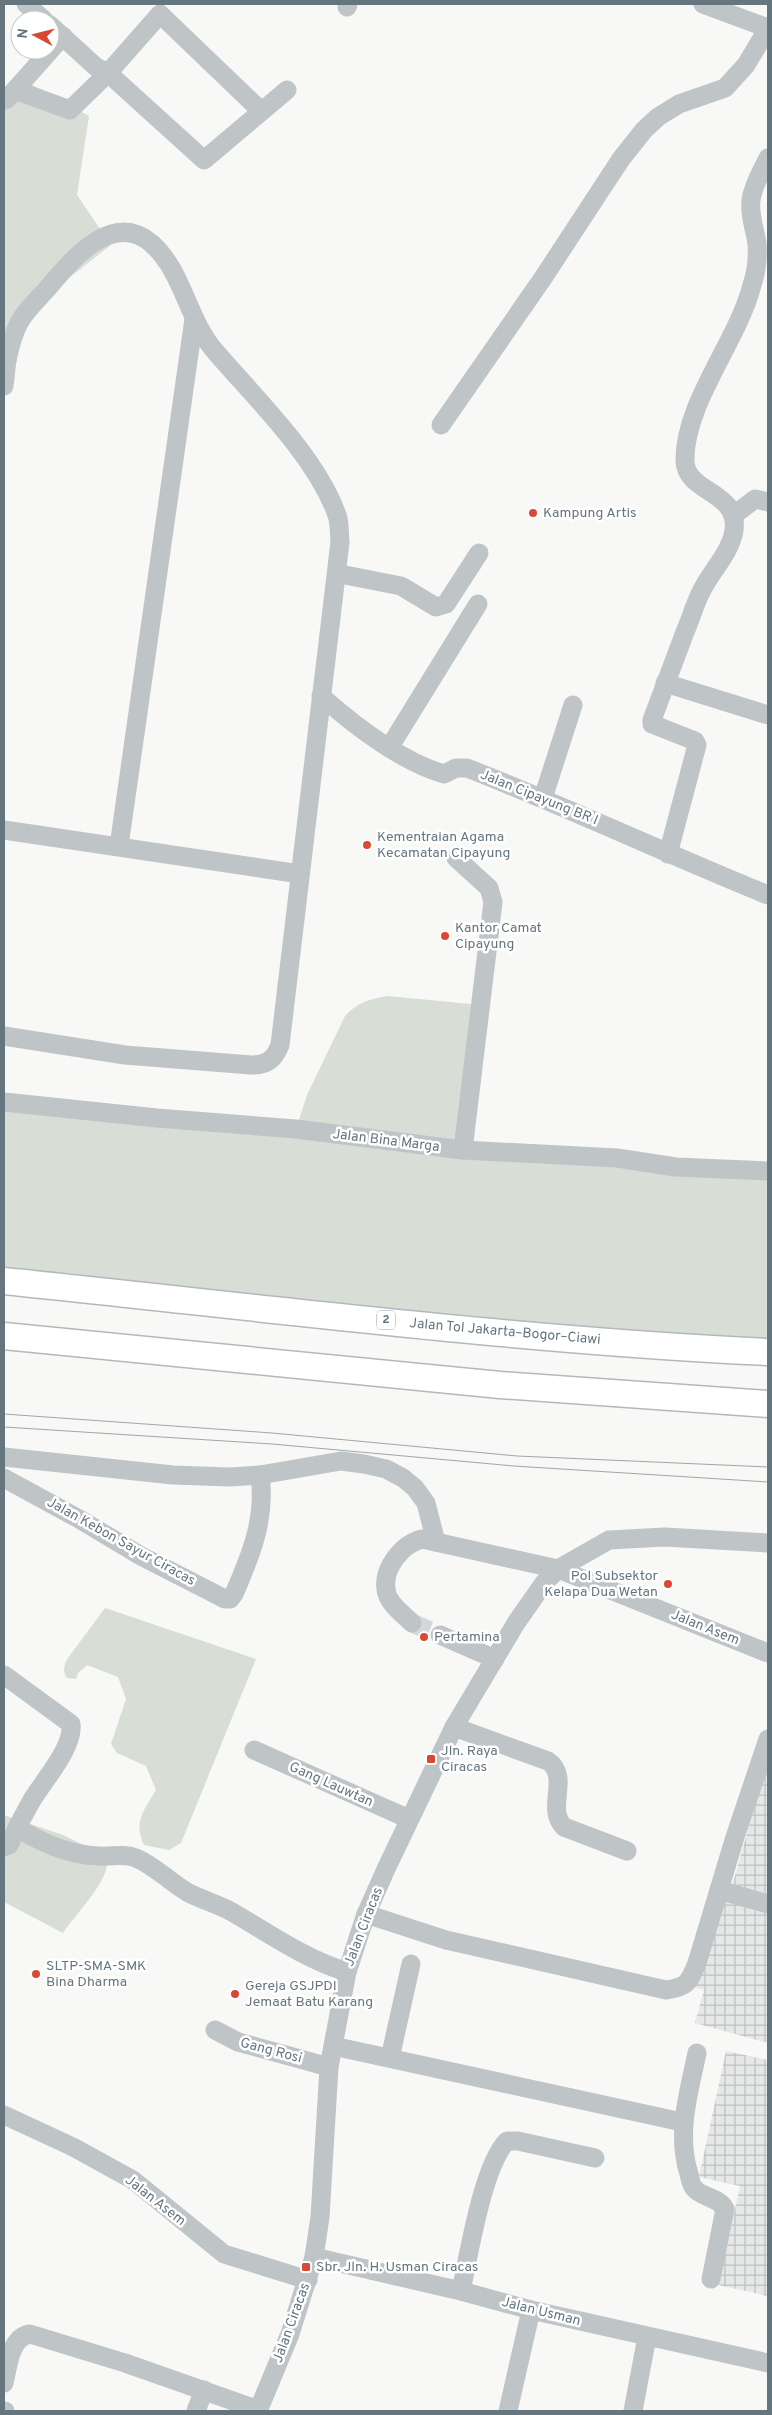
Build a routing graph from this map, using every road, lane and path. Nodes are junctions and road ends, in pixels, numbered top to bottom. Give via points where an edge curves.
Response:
1 (703, 4) edge
2 (768, 28) edge
3 (60, 35) edge
4 (36, 60) edge
5 (108, 73) junction
6 (287, 90) dead end
7 (262, 111) junction
8 (768, 158) edge
9 (194, 319) junction
10 (5, 360) edge
11 (4, 386) edge
12 (441, 425) dead end
13 (320, 478) junction
14 (768, 502) edge
15 (734, 515) junction
16 (479, 554) dead end
17 (345, 575) junction
18 (478, 604) dead end
19 (665, 684) junction
20 (326, 700) junction
21 (573, 705) dead end
22 (768, 715) edge
23 (389, 748) junction
24 (543, 798) junction
25 (4, 830) edge
26 (119, 846) junction
27 (668, 854) junction
28 (456, 858) dead end
29 (300, 874) junction
30 (768, 895) edge
31 (4, 1036) edge
32 (4, 1102) edge
33 (463, 1150) junction
34 (768, 1171) edge
35 (4, 1281) edge
36 (4, 1336) edge
37 (768, 1352) edge
38 (768, 1404) edge
39 (4, 1457) edge
40 (260, 1475) junction
41 (4, 1478) edge
42 (436, 1542) junction
43 (768, 1543) edge
44 (558, 1569) junction
45 (412, 1623) tunnel mouth
46 (440, 1635) tunnel mouth
47 (768, 1653) edge
48 (495, 1659) junction
49 (4, 1675) edge
50 (454, 1726) junction
51 (768, 1739) edge
52 (254, 1750) dead end
53 (409, 1819) junction
54 (17, 1828) junction
55 (4, 1847) edge
56 (627, 1851) dead end
57 (719, 1890) junction
58 (768, 1904) edge
59 (366, 1914) junction
60 (411, 1964) dead end
61 (347, 1972) junction
62 (215, 2030) dead end
63 (333, 2046) junction
64 (697, 2052) dead end
65 (390, 2058) junction
66 (330, 2067) junction
67 (4, 2115) edge
68 (682, 2122) junction
69 (595, 2158) dead end
70 (314, 2257) junction
71 (712, 2279) dead end
72 (308, 2280) junction
73 (461, 2291) junction
74 (531, 2310) junction
75 (647, 2337) junction
76 (768, 2363) edge
77 (4, 2383) edge
78 (204, 2390) junction
79 (196, 2411) edge
80 (258, 2411) edge
81 (508, 2411) edge
82 (633, 2411) edge

1 - 2 street
2 - 12 street via 746,65 726,88 679,104 644,130 621,159
3 - 5 street via 96,67
4 - 5 street via 11,95 70,110
5 - 7 street via 204,160
5 - 7 street via 160,14
6 - 7 street
8 - 15 street via 751,200 752,226 757,244 752,288 705,390 688,440 685,461 691,478 721,499
9 - 10 street via 179,282 150,243 132,233 112,233 87,246 21,319
9 - 13 street via 212,348 258,398
9 - 26 street
10 - 11 street
13 - 17 street via 336,492 352,519
13 - 20 street via 338,517 340,542
14 - 15 street via 755,499
15 - 19 street via 734,532 728,548 702,590
16 - 17 street via 442,607 436,607 400,586
17 - 20 street
18 - 23 street
19 - 22 street
19 - 27 street via 651,722 695,741 697,745
20 - 23 street, Jalan Cipayung BR I
20 - 29 street
21 - 24 street
23 - 24 street, Jalan Cipayung BR I via 425,769 444,774 456,768 467,768
24 - 27 street, Jalan Cipayung BR I
25 - 26 street
26 - 29 street
27 - 30 street, Jalan Cipayung BR I
28 - 33 street via 489,888 493,902
29 - 31 street via 280,1046 270,1061 251,1065 125,1055
32 - 33 street, Jalan Bina Marga via 296,1129
33 - 34 street, Jalan Bina Marga via 616,1158 676,1167
35 - 37 highway, Jalan Tol Jakarta–Bogor–Ciawi / 2 via 506,1333
36 - 38 highway via 500,1385
39 - 40 street via 173,1475
40 - 41 street, Jalan Kebon Sayur Ciracas via 260,1521 252,1551 230,1599 141,1556
40 - 42 street via 341,1461 386,1470 403,1478 420,1496 430,1516
42 - 44 street
42 - 45 street via 412,1542 402,1550 387,1573 386,1590 392,1604
43 - 44 street, Jalan Ciracas via 665,1537 609,1540
44 - 47 street, Jalan Asem
44 - 48 street, Jalan Ciracas via 544,1583
46 - 48 street
48 - 50 street, Jalan Ciracas
49 - 54 street via 71,1724 72,1731 65,1750
50 - 53 street, Jalan Ciracas
50 - 56 street via 548,1761 554,1766 558,1778 555,1814 558,1821 564,1827
51 - 57 street
52 - 53 street, Gang Lauwtan
53 - 59 street, Jalan Ciracas
54 - 55 street
54 - 61 street via 72,1854 127,1855 138,1859 188,1892 231,1911 278,1941 325,1965
57 - 58 street
57 - 59 street via 691,1979 681,1988 666,1990 446,1940
59 - 61 street, Jalan Ciracas
60 - 65 street
61 - 63 street, Jalan Ciracas
62 - 66 street, Gang Rosi via 238,2042
63 - 65 street
63 - 66 street, Jalan Ciracas
64 - 68 street
65 - 68 street
66 - 70 street, Jalan Ciracas via 320,2217
67 - 72 street, Jalan Asem via 74,2147 133,2180 224,2254
68 - 71 street via 693,2188 720,2202 725,2209
69 - 73 street via 507,2141 498,2150 488,2173
70 - 72 street, Jalan Ciracas
70 - 73 street, Jalan Usman
72 - 80 street, Jalan Ciracas
73 - 74 street, Jalan Usman
74 - 75 street, Jalan Usman
74 - 81 street
75 - 76 street, Jalan Usman
75 - 82 street
77 - 78 street via 16,2342 30,2334
78 - 79 street
78 - 80 street

